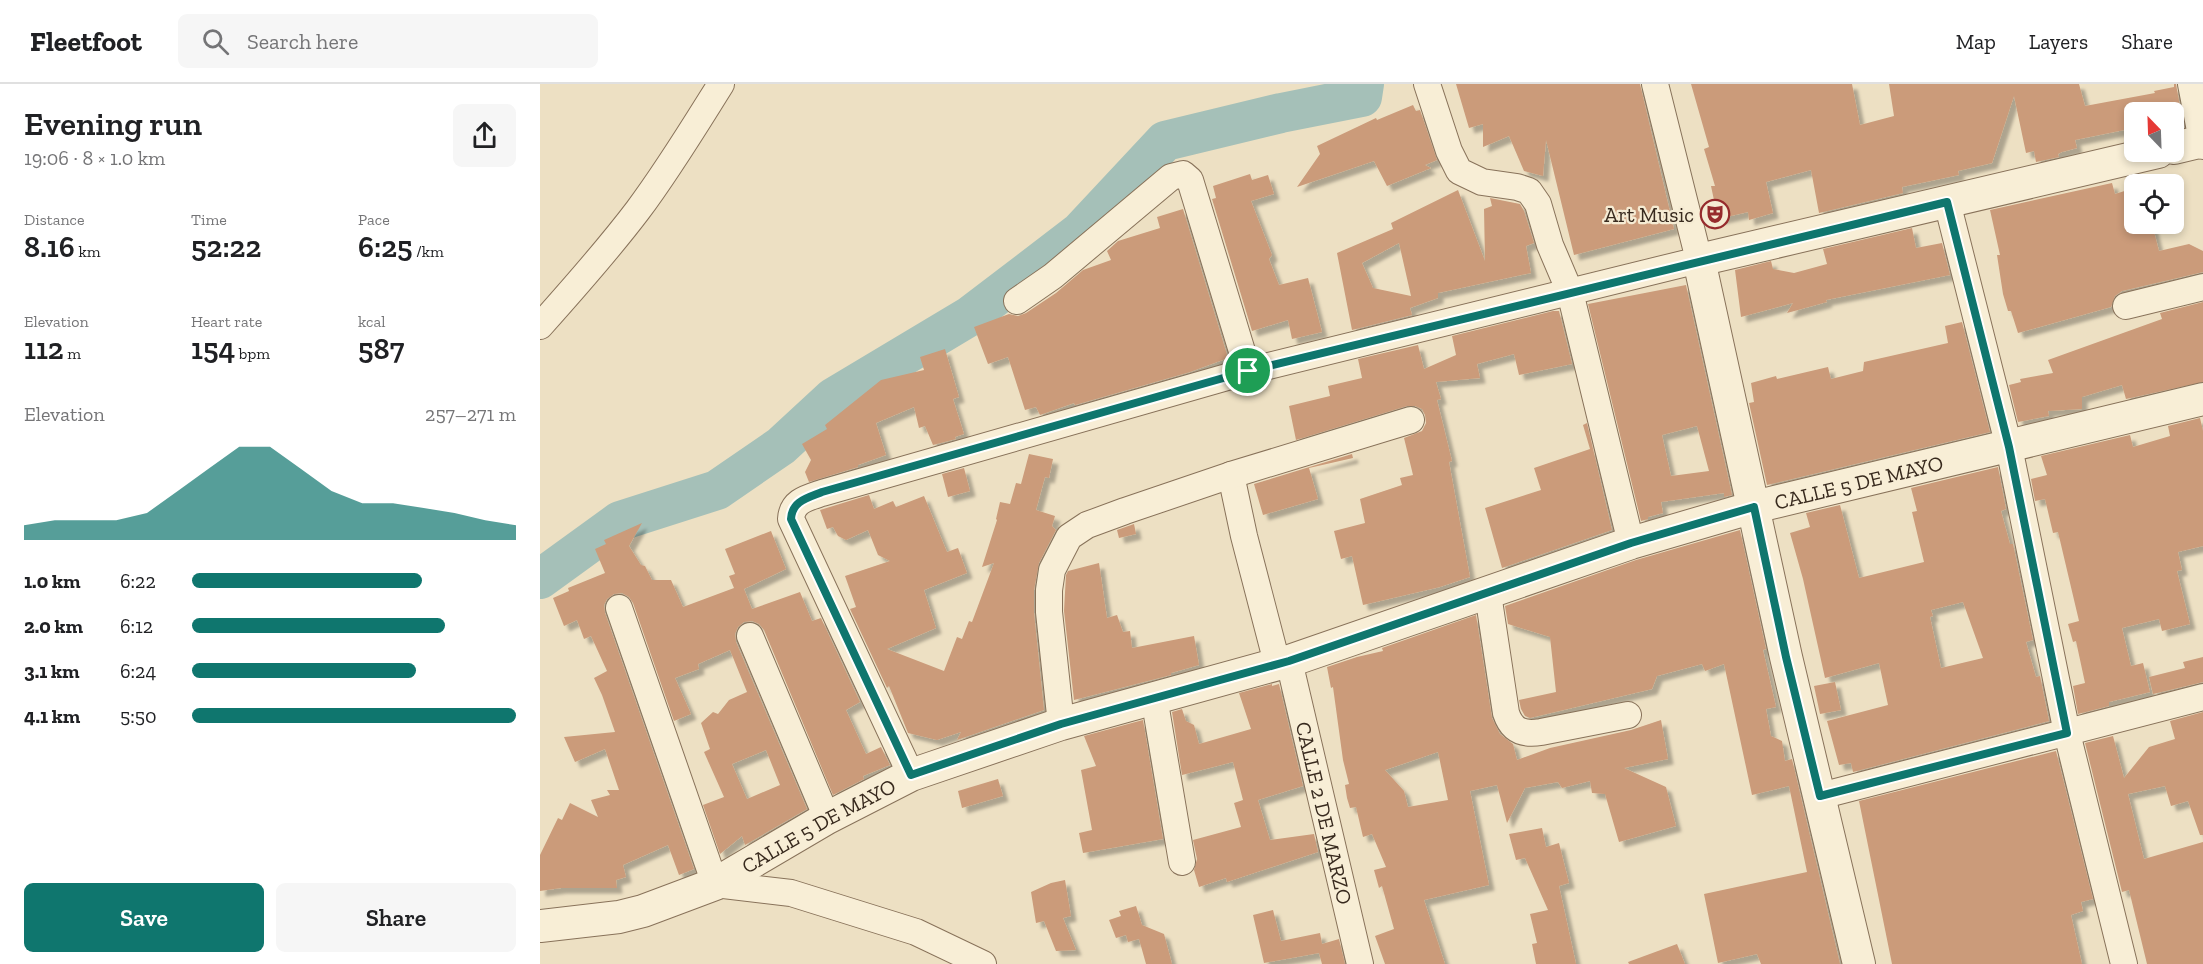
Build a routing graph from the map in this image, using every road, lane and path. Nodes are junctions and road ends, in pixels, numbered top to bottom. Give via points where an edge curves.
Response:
1 (721, 84) edge
2 (1427, 84) edge
3 (1655, 84) edge
4 (2191, 84) edge
5 (2195, 144) edge
6 (2124, 160) edge
7 (1947, 202) junction
8 (1699, 260) junction
9 (2203, 287) edge
10 (1570, 292) junction
11 (1017, 301) dead end
12 (2127, 306) dead end
13 (540, 326) edge
14 (1248, 371) junction
15 (2203, 399) edge
16 (1411, 420) dead end
17 (2009, 447) junction
18 (1231, 475) junction
19 (1754, 507) junction
20 (1631, 543) junction
21 (1488, 594) junction
22 (619, 608) dead end
23 (750, 636) dead end
24 (1283, 662) junction
25 (1154, 697) junction
26 (2203, 697) edge
27 (1628, 715) dead end
28 (1061, 724) junction
29 (2067, 733) junction
30 (911, 775) junction
31 (1820, 796) junction
32 (827, 818) junction
33 (1182, 861) dead end
34 (714, 884) junction
35 (540, 926) edge
36 (983, 964) edge
37 (1360, 964) edge
38 (1858, 964) edge
39 (2124, 964) edge

1 - 13 street via 638,210
2 - 10 street via 1449,151 1460,171 1482,182 1528,191 1538,204
3 - 8 street
4 - 5 street
6 - 7 street
7 - 8 street
7 - 17 street
8 - 10 street
8 - 19 street
9 - 12 street
10 - 14 street
10 - 20 street
11 - 14 street via 1053,276 1171,177 1183,174 1190,180
14 - 30 street via 822,492 793,507 791,519
15 - 17 street, CALLE 5 DE MAYO
16 - 18 street
17 - 19 street, CALLE 5 DE MAYO
17 - 29 street
18 - 24 street, CALLE 2 DE MARZO via 1244,536
18 - 28 street via 1086,525 1069,537 1052,570 1049,590
19 - 20 street, CALLE 5 DE MAYO
19 - 31 street
20 - 21 street, CALLE 5 DE MAYO
21 - 24 street, CALLE 5 DE MAYO
21 - 27 street via 1506,713 1519,732 1530,734
22 - 34 street
23 - 32 street
24 - 25 street, CALLE 5 DE MAYO
24 - 37 street, CALLE 2 DE MARZO
25 - 28 street, CALLE 5 DE MAYO
25 - 33 street
26 - 29 street
28 - 30 street, CALLE 5 DE MAYO
29 - 31 street
29 - 39 street
30 - 32 street, CALLE 5 DE MAYO
31 - 38 street
32 - 34 street, CALLE 5 DE MAYO
34 - 35 street, CALLE 5 DE MAYO via 619,917
34 - 36 street via 791,893 916,932

